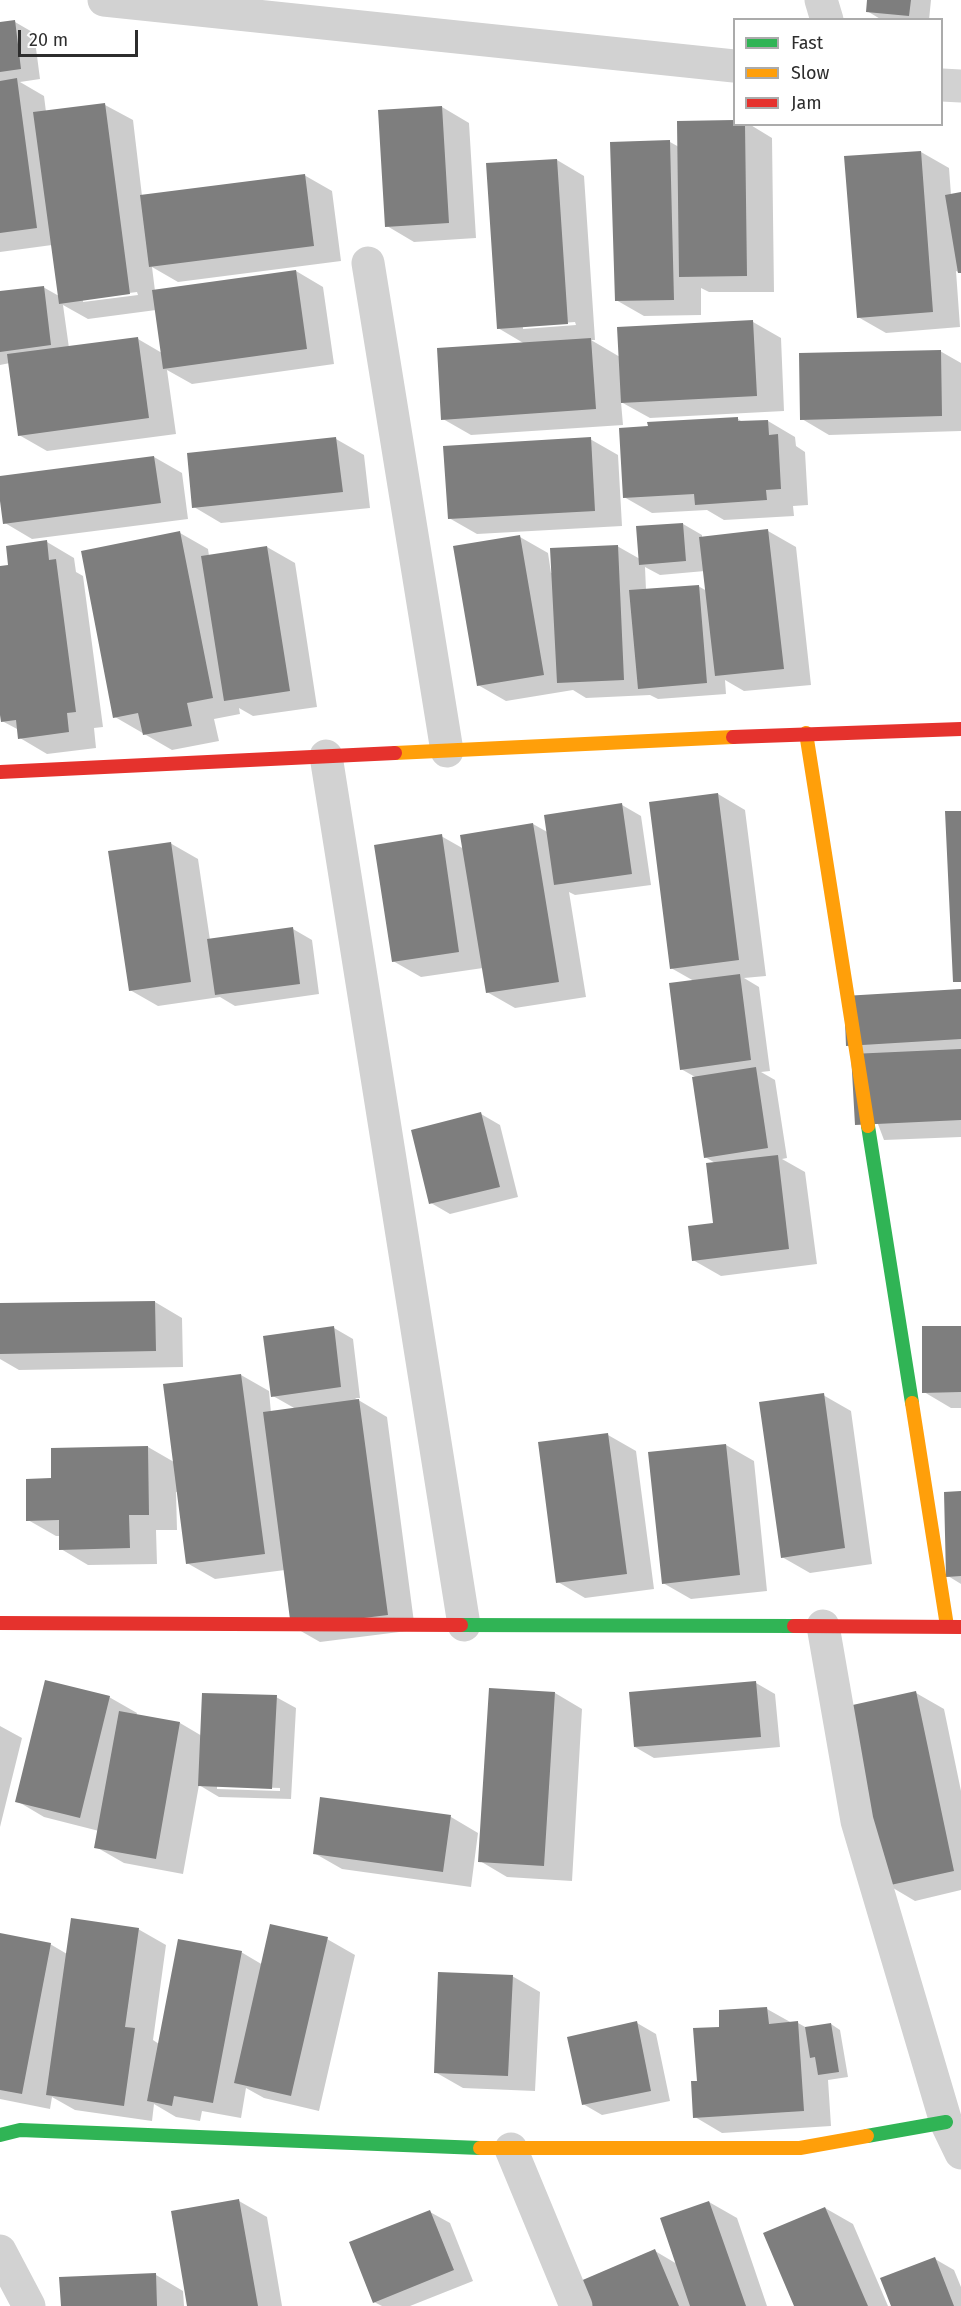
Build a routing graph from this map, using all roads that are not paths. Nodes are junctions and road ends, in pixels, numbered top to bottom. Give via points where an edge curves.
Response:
1 (821, 0) edge
2 (121, 1) edge
3 (826, 18) edge
4 (733, 66) edge
5 (943, 85) edge
6 (961, 86) edge
7 (368, 263) dead end
8 (961, 729) edge
9 (806, 733) junction
10 (447, 751) junction
11 (326, 756) junction
12 (0, 772) edge
13 (0, 1623) edge
14 (464, 1624) junction
15 (823, 1626) junction
16 (954, 1626) edge
17 (946, 2122) junction
18 (0, 2134) edge
19 (511, 2149) junction
20 (961, 2153) edge
21 (0, 2252) edge
22 (29, 2306) edge
23 (576, 2306) edge

1 - 3 street
2 - 4 street
5 - 6 street
7 - 10 street
8 - 9 street
9 - 10 street
9 - 16 street
10 - 11 street
11 - 12 street
11 - 14 street
13 - 14 street
14 - 15 street
15 - 16 street
15 - 17 street via 857,1821
17 - 19 street via 800,2148
17 - 20 street
18 - 19 street via 20,2130
19 - 23 street
21 - 22 street

